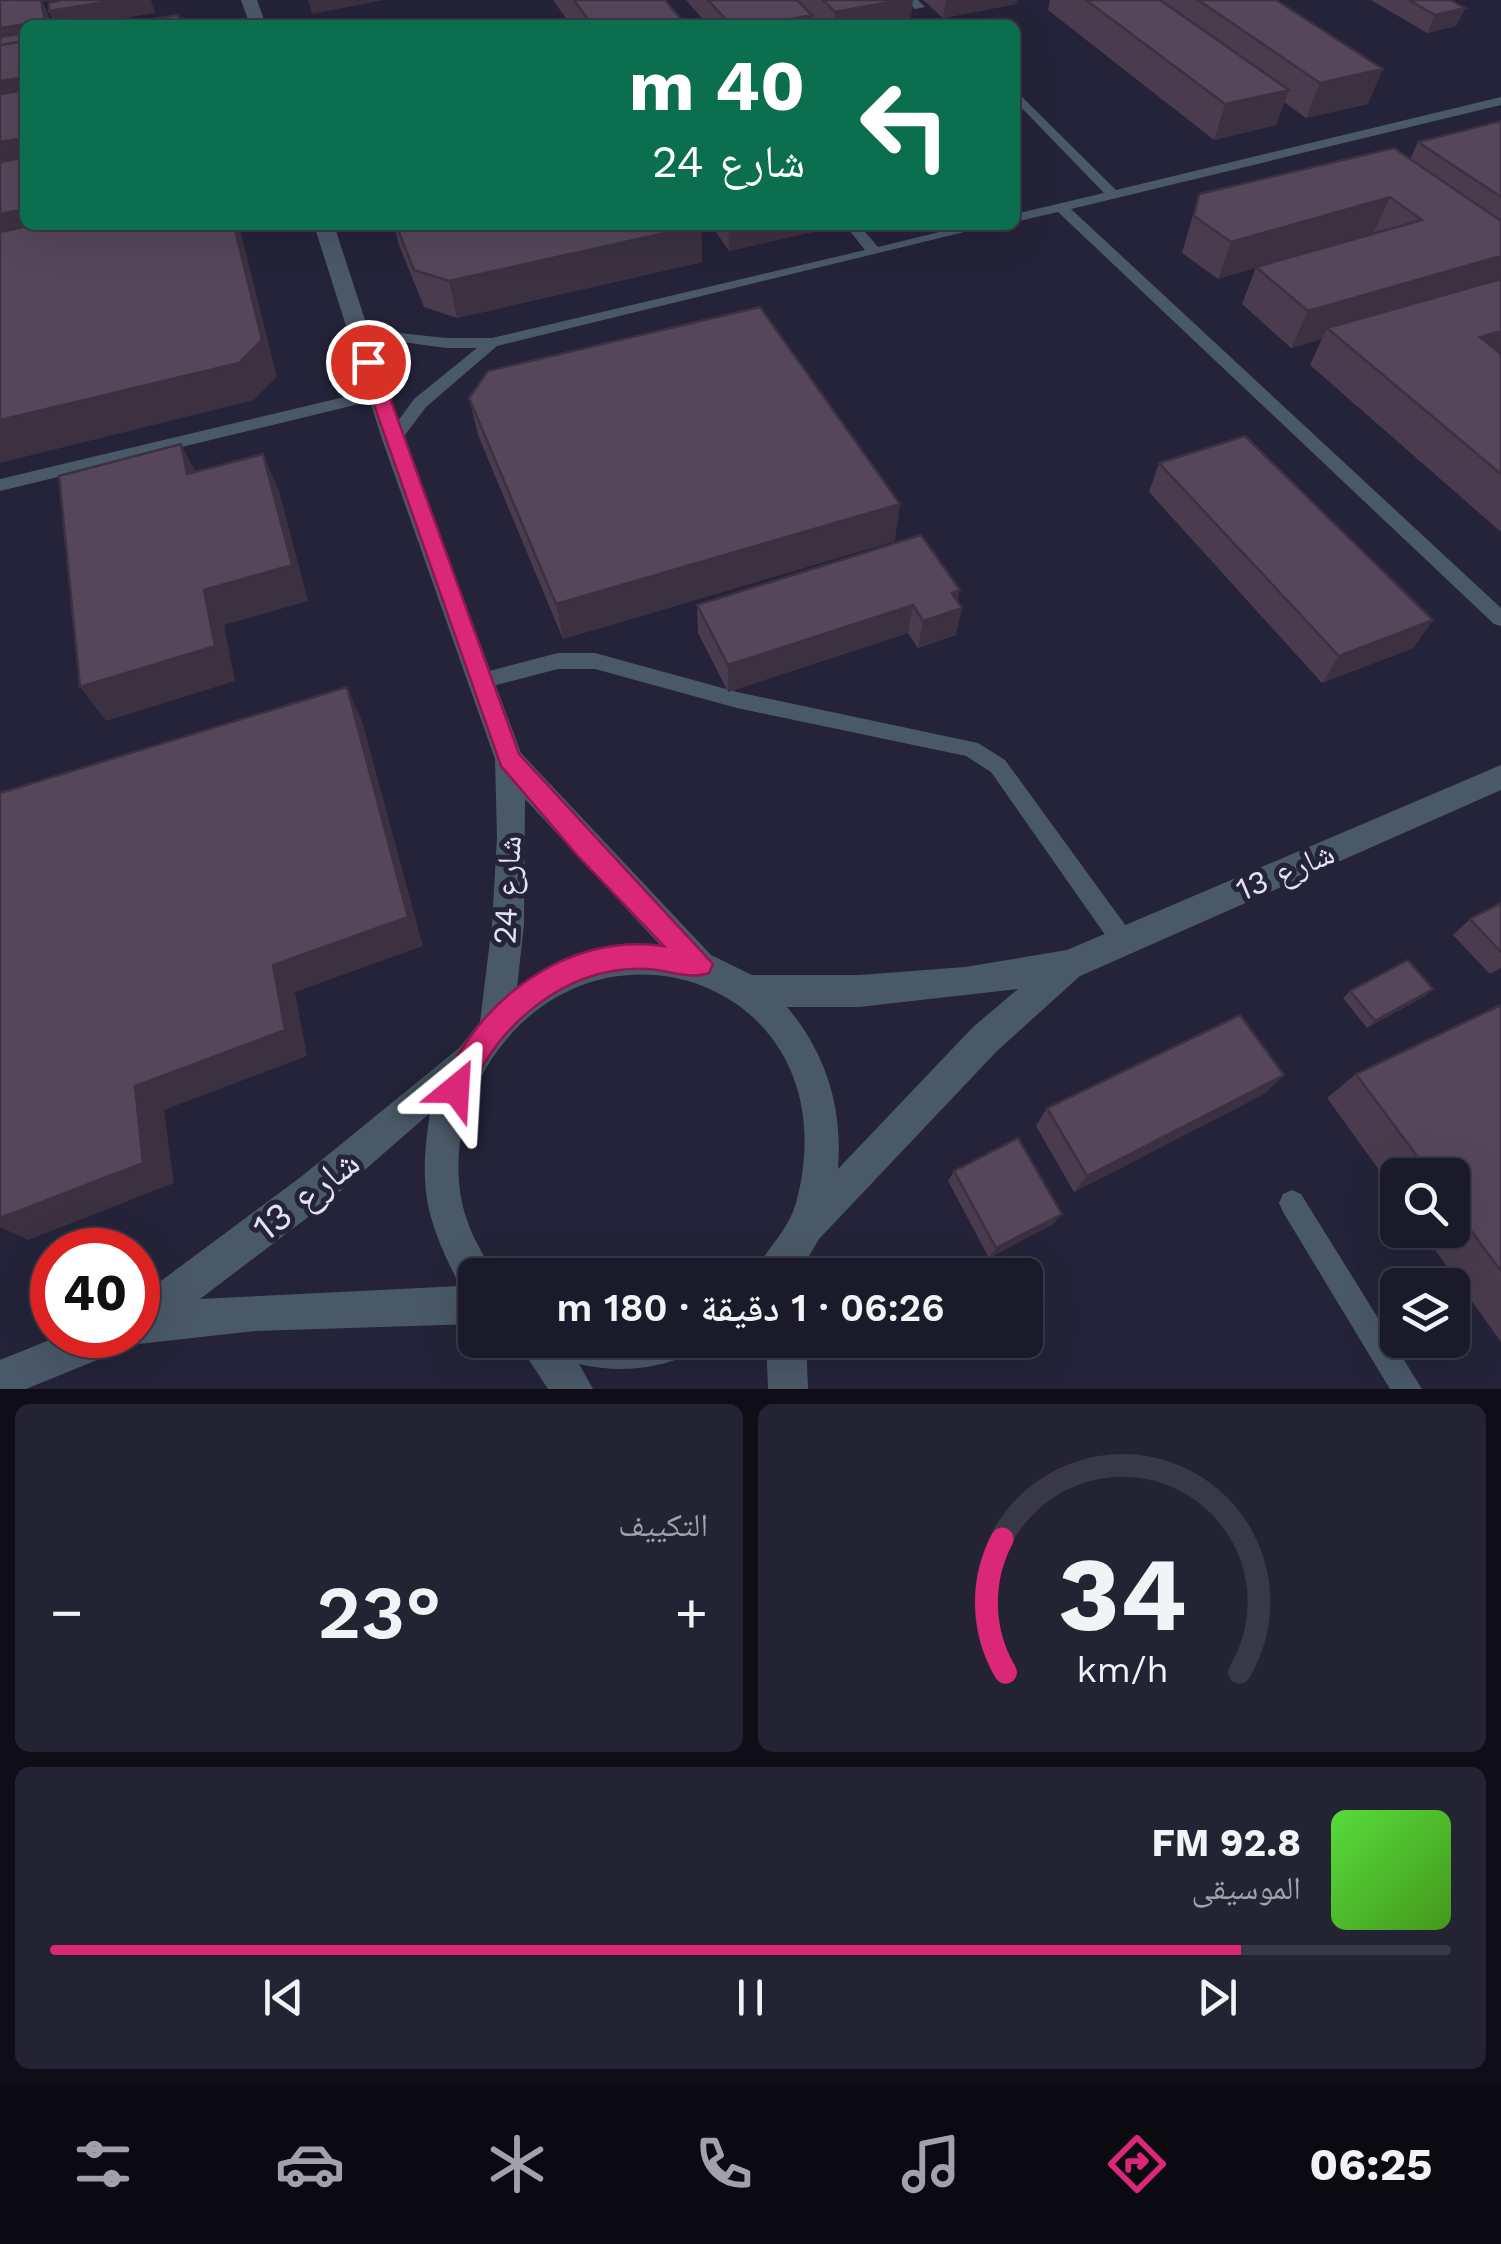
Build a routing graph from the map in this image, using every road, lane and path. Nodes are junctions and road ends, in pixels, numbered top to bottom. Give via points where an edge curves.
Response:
1 (1020, 99) edge
2 (1501, 101) edge
3 (1114, 194) junction
4 (1061, 207) junction
5 (1020, 217) edge
6 (326, 230) edge
7 (856, 230) edge
8 (965, 230) edge
9 (875, 252) junction
10 (358, 331) junction
11 (492, 343) junction
12 (378, 394) junction
13 (393, 439) junction
14 (0, 484) edge
15 (1501, 620) edge
16 (481, 681) junction
17 (509, 759) junction
18 (1501, 777) edge
19 (1124, 940) junction
20 (699, 964) junction
21 (1070, 965) junction
22 (751, 992) junction
23 (496, 1021) junction
24 (468, 1058) junction
25 (1292, 1203) dead end
26 (808, 1226) junction
27 (462, 1258) edge
28 (789, 1258) edge
29 (458, 1306) edge
30 (160, 1307) edge
31 (160, 1322) edge
32 (54, 1358) edge
33 (550, 1358) edge
34 (787, 1358) edge
35 (0, 1380) edge
36 (573, 1389) edge
37 (788, 1389) edge
38 (1407, 1389) edge

1 - 3 lane
2 - 3 lane
3 - 4 lane
4 - 5 lane
4 - 15 lane
6 - 10 street, شارع 24
7 - 9 lane
8 - 9 lane
9 - 11 lane
10 - 11 lane
10 - 12 street, شارع 24
11 - 13 lane via 442,382
12 - 13 street, شارع 24
12 - 14 lane
13 - 16 street, شارع 24
16 - 17 street, شارع 24
16 - 19 lane via 558,661 595,660 736,700 971,749 998,766
17 - 20 street, شارع 24
17 - 23 street, شارع 24 via 511,855
18 - 19 street, شارع 13
19 - 21 street, شارع 13
20 - 22 street
20 - 23 street via 646,956 592,963 541,984
21 - 22 street, شارع 13 via 912,986
21 - 26 street, شارع 13 via 985,1039
22 - 26 street via 792,1034 817,1091 823,1157
23 - 24 street
24 - 27 street via 443,1119 438,1185
24 - 30 street, شارع 13 via 369,1146
25 - 38 lane
26 - 28 street
29 - 31 street, شارع 13
32 - 35 street
33 - 36 street
34 - 37 street

